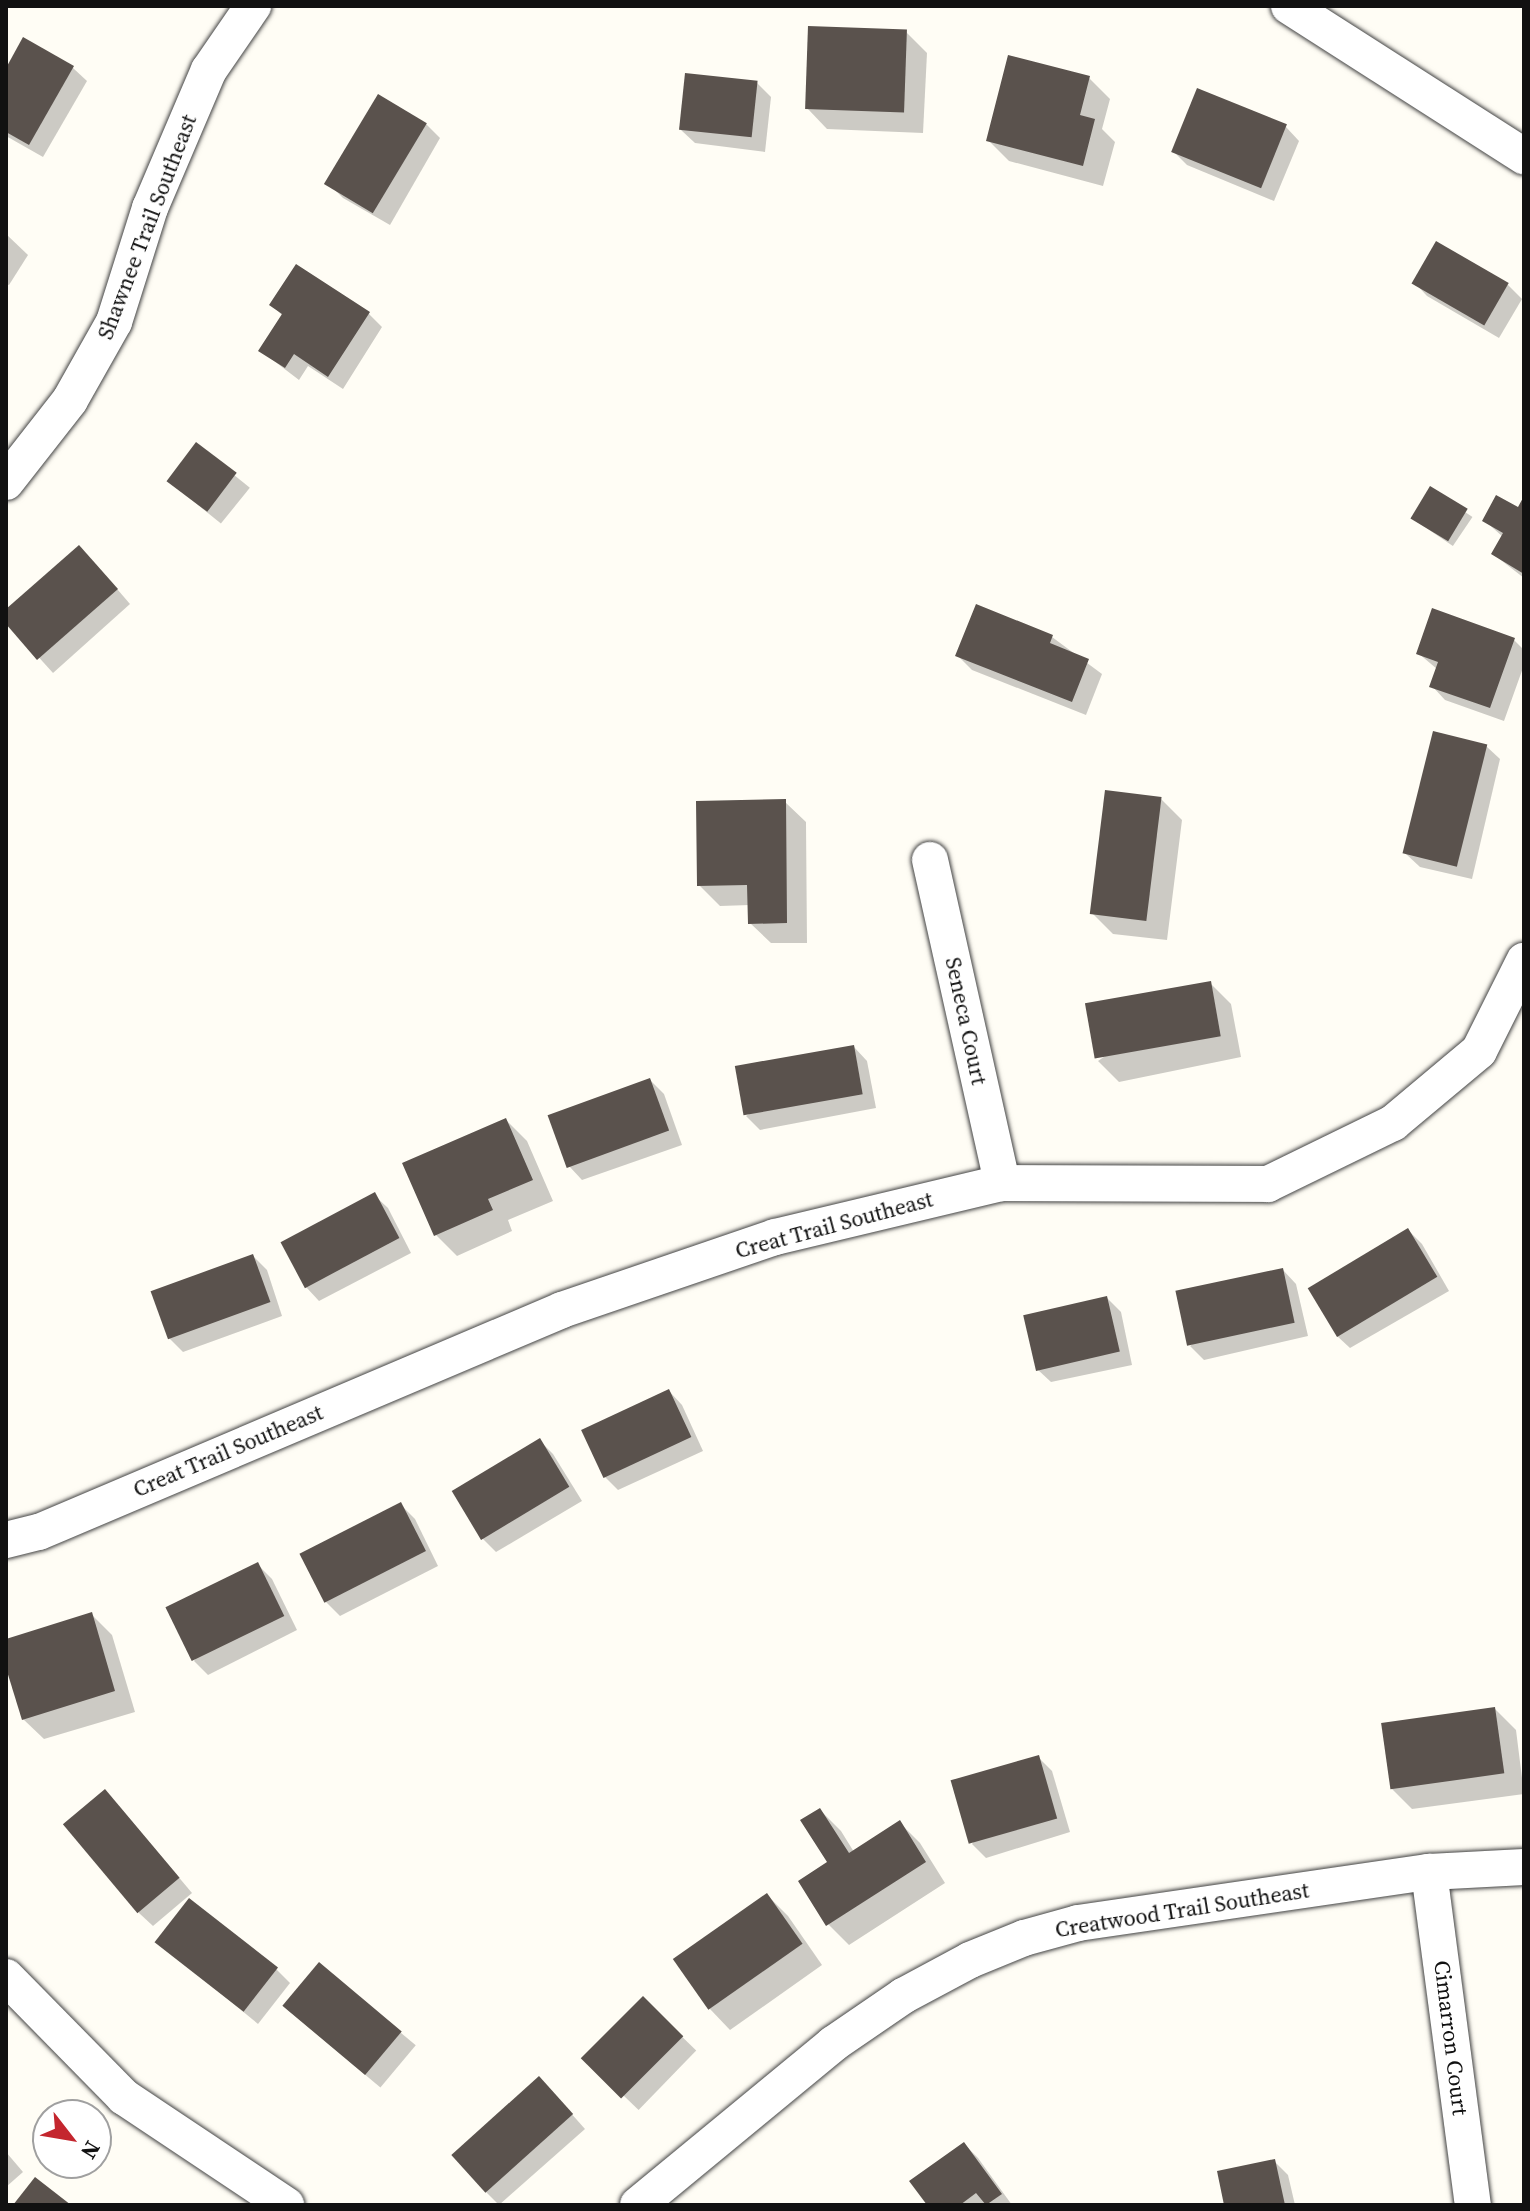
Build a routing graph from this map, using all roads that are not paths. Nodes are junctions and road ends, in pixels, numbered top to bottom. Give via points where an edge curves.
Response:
1 (253, 6) edge
2 (1289, 6) edge
3 (1524, 156) edge
4 (6, 482) edge
5 (930, 860) dead end
6 (1524, 961) edge
7 (1002, 1183) junction
8 (6, 1540) edge
9 (1524, 1867) edge
10 (1429, 1872) junction
11 (6, 1977) edge
12 (286, 2205) edge
13 (638, 2205) edge
14 (1473, 2205) edge

1 - 4 street, Shawnee Trail Southeast via 209,70 150,208 114,322 70,400
2 - 3 street
5 - 7 street, Seneca Court
6 - 7 street, Creat Trail Southeast via 1479,1051 1393,1123 1268,1184
7 - 8 street, Creat Trail Southeast via 775,1237 562,1310 39,1532
9 - 10 street, Creatwood Trail Southeast
10 - 13 street, Creatwood Trail Southeast via 1078,1923 970,1960 903,1996 833,2044
10 - 14 street, Cimarron Court
11 - 12 street via 124,2097

